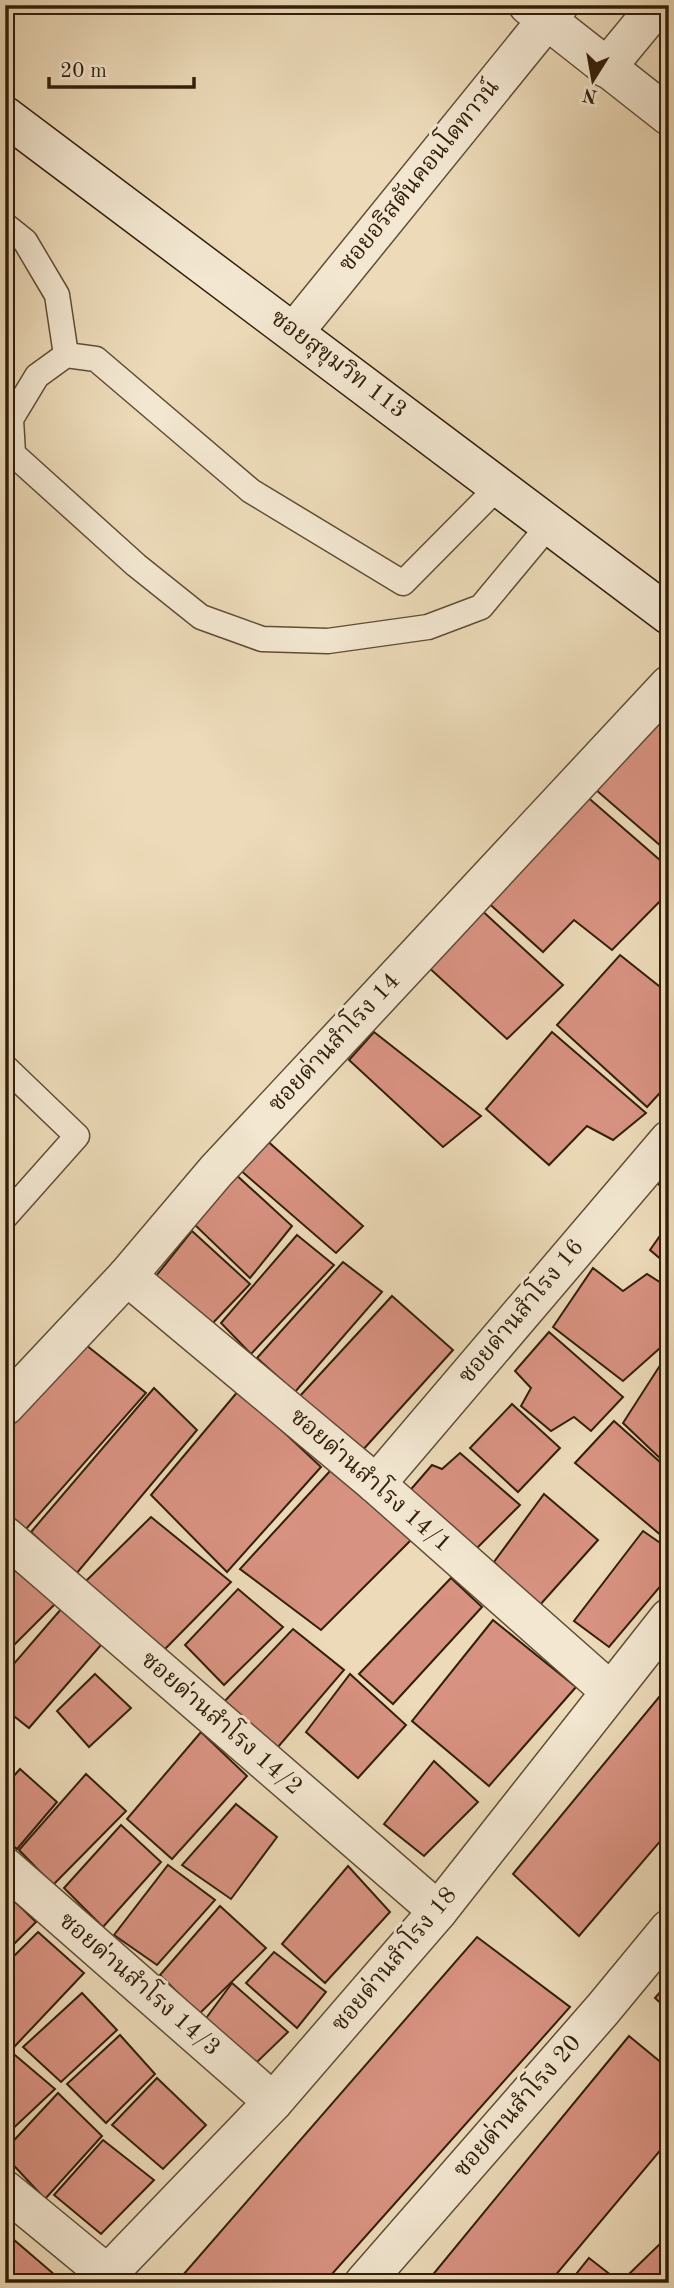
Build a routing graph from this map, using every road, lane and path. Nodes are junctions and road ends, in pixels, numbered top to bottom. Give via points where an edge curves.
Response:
1 (658, 5) edge
2 (544, 10) edge
3 (606, 68) junction
4 (5, 116) edge
5 (669, 116) edge
6 (5, 225) edge
7 (294, 332) junction
8 (66, 355) junction
9 (499, 486) junction
10 (550, 524) junction
11 (669, 615) edge
12 (669, 685) edge
13 (5, 1067) edge
14 (669, 1140) edge
15 (5, 1217) edge
16 (127, 1276) junction
17 (5, 1406) edge
18 (376, 1484) junction
19 (5, 1536) edge
20 (669, 1618) edge
21 (610, 1691) junction
22 (5, 1867) edge
23 (438, 1911) junction
24 (669, 1929) edge
25 (273, 2102) junction
26 (5, 2190) edge
27 (103, 2278) edge
28 (364, 2283) edge

1 - 3 street
2 - 3 street, ซอยอริสตันคอนโดทาวน์
2 - 7 street, ซอยอริสตันคอนโดทาวน์
3 - 5 street, ซอยอริสตันคอนโดทาวน์
4 - 7 street, ซอยสุขุมวิท 113
6 - 8 lane via 25,241 57,295
7 - 9 street, ซอยสุขุมวิท 113
8 - 9 lane via 96,359 251,491 403,583
8 - 10 lane via 37,376 11,419 13,454 201,617 262,639 328,641 428,627 481,607
9 - 10 street, ซอยสุขุมวิท 113
10 - 11 street, ซอยสุขุมวิท 113
12 - 16 street, ซอยด่านสำโรง 14 via 216,1171
13 - 15 lane via 77,1136
14 - 18 street, ซอยด่านสำโรง 16
16 - 17 street, ซอยด่านสำโรง 14
16 - 18 street, ซอยด่านสำโรง 14/1
18 - 21 street, ซอยด่านสำโรง 14/1
19 - 23 street, ซอยด่านสำโรง 14/2
20 - 21 street, ซอยด่านสำโรง 18
21 - 23 street, ซอยด่านสำโรง 18
22 - 25 street, ซอยด่านสำโรง 14/3
23 - 25 street, ซอยด่านสำโรง 18
24 - 28 street, ซอยด่านสำโรง 20
25 - 27 street, ซอยด่านสำโรง 18
26 - 27 street

